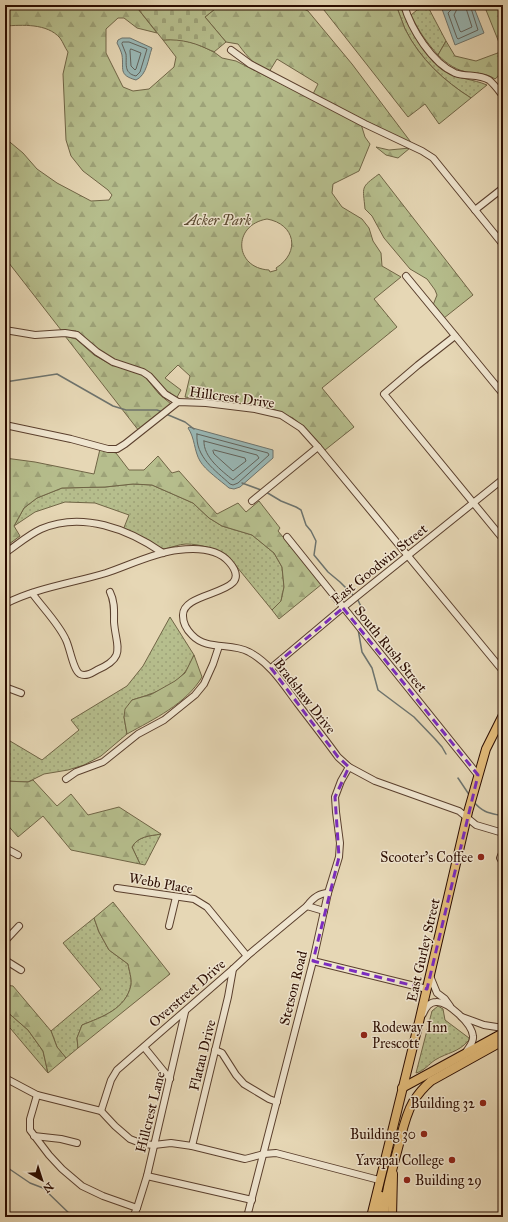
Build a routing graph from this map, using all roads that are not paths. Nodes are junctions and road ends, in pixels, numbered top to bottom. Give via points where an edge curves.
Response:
1 (404, 5) edge
2 (231, 50) dead end
3 (503, 96) edge
4 (503, 188) edge
5 (475, 210) junction
6 (503, 246) edge
7 (406, 276) dead end
8 (5, 330) edge
9 (455, 336) junction
10 (503, 394) edge
11 (178, 402) junction
12 (5, 425) edge
13 (318, 447) junction
14 (503, 479) edge
15 (252, 501) dead end
16 (473, 503) junction
17 (287, 537) dead end
18 (503, 539) edge
19 (5, 553) edge
20 (163, 553) junction
21 (408, 556) junction
22 (110, 592) dead end
23 (32, 593) junction
24 (5, 604) edge
25 (343, 608) junction
26 (219, 646) junction
27 (271, 668) junction
28 (503, 671) edge
29 (5, 687) edge
30 (21, 693) dead end
31 (503, 715) edge
32 (349, 767) junction
33 (478, 775) junction
34 (66, 779) dead end
35 (467, 817) junction
36 (503, 833) edge
37 (5, 848) edge
38 (503, 851) edge
39 (18, 855) dead end
40 (503, 863) edge
41 (117, 888) dead end
42 (328, 893) junction
43 (176, 897) junction
44 (307, 906) junction
45 (324, 911) junction
46 (19, 926) dead end
47 (169, 926) dead end
48 (5, 941) edge
49 (247, 956) junction
50 (5, 960) edge
51 (313, 961) junction
52 (233, 969) junction
53 (21, 970) dead end
54 (430, 976) junction
55 (427, 989) junction
56 (450, 1006) junction
57 (185, 1011) junction
58 (461, 1017) junction
59 (419, 1022) junction
60 (503, 1028) edge
61 (503, 1033) edge
62 (503, 1041) edge
63 (144, 1047) junction
64 (215, 1050) junction
65 (465, 1054) junction
66 (5, 1078) edge
67 (170, 1078) junction
68 (402, 1088) junction
69 (37, 1096) junction
70 (277, 1102) junction
71 (101, 1111) junction
72 (34, 1136) junction
73 (77, 1142) dead end
74 (154, 1145) junction
75 (192, 1146) junction
76 (264, 1154) junction
77 (384, 1160) junction
78 (393, 1169) junction
79 (147, 1176) junction
80 (380, 1180) junction
81 (252, 1200) junction
82 (137, 1208) junction
83 (133, 1217) edge
84 (247, 1217) edge
85 (370, 1217) edge
86 (376, 1217) edge
87 (384, 1217) edge
88 (392, 1217) edge

1 - 3 street via 414,29 438,61 456,73 491,82
2 - 5 street via 250,64 365,124 422,150 433,158
4 - 5 street
5 - 6 street
7 - 9 street
8 - 11 street via 35,335 65,332 77,335 96,352 113,362 143,372
9 - 10 street
9 - 16 street via 384,394
11 - 12 street, Hillcrest Drive via 117,449
11 - 13 street, Hillcrest Drive via 255,409 281,415 301,428
13 - 15 street
13 - 21 street, Hillcrest Drive
14 - 16 street, East Goodwin Street
16 - 18 street
16 - 21 street, East Goodwin Street
17 - 25 street, South Rush Street
19 - 20 street via 41,530 61,523 85,521 105,525 147,542
20 - 23 street, Bradshaw Drive via 105,573
20 - 26 street, Bradshaw Drive via 193,549 210,551 219,554 234,567 236,576 232,583 226,588 197,598 187,605 182,613 183,622 192,636 201,642
21 - 25 street, East Goodwin Street
21 - 28 street, Hillcrest Drive
22 - 23 street via 114,604 118,650 108,666 87,675 80,674 76,669 66,640
23 - 24 street, Bradshaw Drive
25 - 27 street, East Goodwin Street
25 - 33 street, South Rush Street
26 - 27 street, Bradshaw Drive via 237,647 249,652
26 - 34 street via 204,684 195,695 164,720 138,734 103,762 76,772
27 - 32 street, Bradshaw Drive via 338,757
29 - 30 street
31 - 33 main road, East Gurley Street via 486,749
32 - 35 street, Bradshaw Drive via 375,781 459,811
32 - 42 street, Stetson Road via 335,797 340,850
33 - 35 main road, East Gurley Street
35 - 36 street, Bradshaw Drive via 476,825
35 - 54 main road, East Gurley Street
37 - 39 street
38 - 40 street via 500,858
41 - 43 street, Webb Place
42 - 44 street, Overstreet Drive via 321,893
42 - 45 street, Stetson Road
43 - 47 street
43 - 49 street, Webb Place via 194,899 207,907
44 - 45 street
44 - 49 street, Overstreet Drive
45 - 51 street, Stetson Road
46 - 48 street
49 - 52 street, Overstreet Drive
50 - 53 street
51 - 55 street
51 - 70 street, Stetson Road
52 - 57 street, Overstreet Drive
52 - 64 street, Flatau Drive
54 - 55 main road, East Gurley Street
54 - 56 street via 437,993 446,999
55 - 59 main road, East Gurley Street
56 - 58 street
56 - 59 street via 435,1002 429,1004
57 - 63 street, Overstreet Drive
57 - 67 street, Hillcrest Lane
58 - 60 street
58 - 65 street via 470,1027 473,1037
59 - 68 main road, East Gurley Street
61 - 65 main road
62 - 78 main road via 442,1074 422,1090 406,1116
63 - 67 street
63 - 71 street, Overstreet Drive via 117,1070
64 - 70 street via 222,1053 244,1084
64 - 75 street, Flatau Drive
65 - 68 main road
66 - 69 street
67 - 74 street, Hillcrest Lane
68 - 77 main road, East Gurley Street
69 - 71 street
69 - 72 street via 30,1119 30,1130
70 - 76 street, Stetson Road
71 - 74 street via 130,1139
72 - 73 street
72 - 82 street via 62,1169 82,1186
74 - 75 street via 171,1143
74 - 79 street, Hillcrest Lane
75 - 76 street via 245,1159
76 - 80 street via 276,1153
76 - 81 street, Stetson Road
77 - 80 main road, East Gurley Street
77 - 86 main road via 385,1180
78 - 87 main road via 388,1182
78 - 88 main road
79 - 81 street
79 - 82 street, Hillcrest Lane
80 - 85 main road, East Gurley Street
81 - 84 street, Stetson Road
82 - 83 street, Hillcrest Lane

